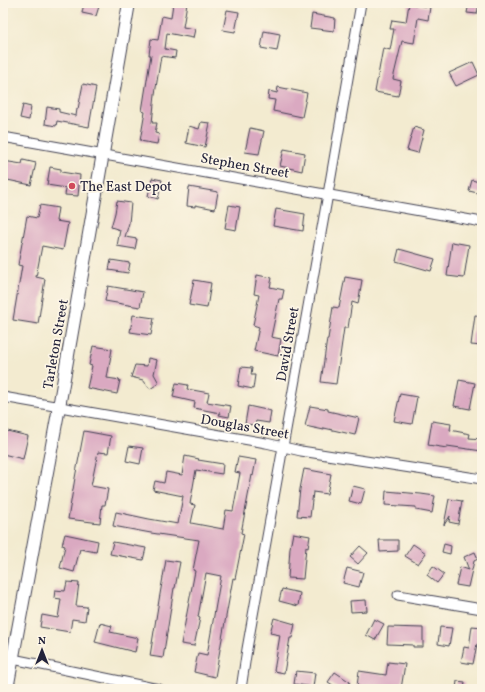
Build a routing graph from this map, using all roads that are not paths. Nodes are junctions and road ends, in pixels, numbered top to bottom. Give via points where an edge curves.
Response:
1 (129, 3) edge
2 (361, 3) edge
3 (3, 137) edge
4 (102, 154) junction
5 (328, 194) junction
6 (482, 222) edge
7 (3, 397) edge
8 (59, 407) junction
9 (283, 447) junction
10 (482, 479) edge
11 (398, 595) dead end
12 (482, 609) edge
13 (8, 658) edge
14 (120, 685) edge
15 (7, 689) edge
16 (159, 689) edge
17 (241, 689) edge

1 - 4 main road, Tarleton Street
2 - 5 street, David Street
3 - 4 street, Stephen Street
4 - 5 street, Stephen Street
4 - 8 main road, Tarleton Street
5 - 6 street, Stephen Street
5 - 9 street, David Street
7 - 8 street, Douglas Street
8 - 9 street, Douglas Street
8 - 13 main road, Tarleton Street
9 - 10 street, Douglas Street
9 - 17 street, David Street
11 - 12 street
13 - 14 street
13 - 15 main road, Tarleton Street
14 - 16 street

